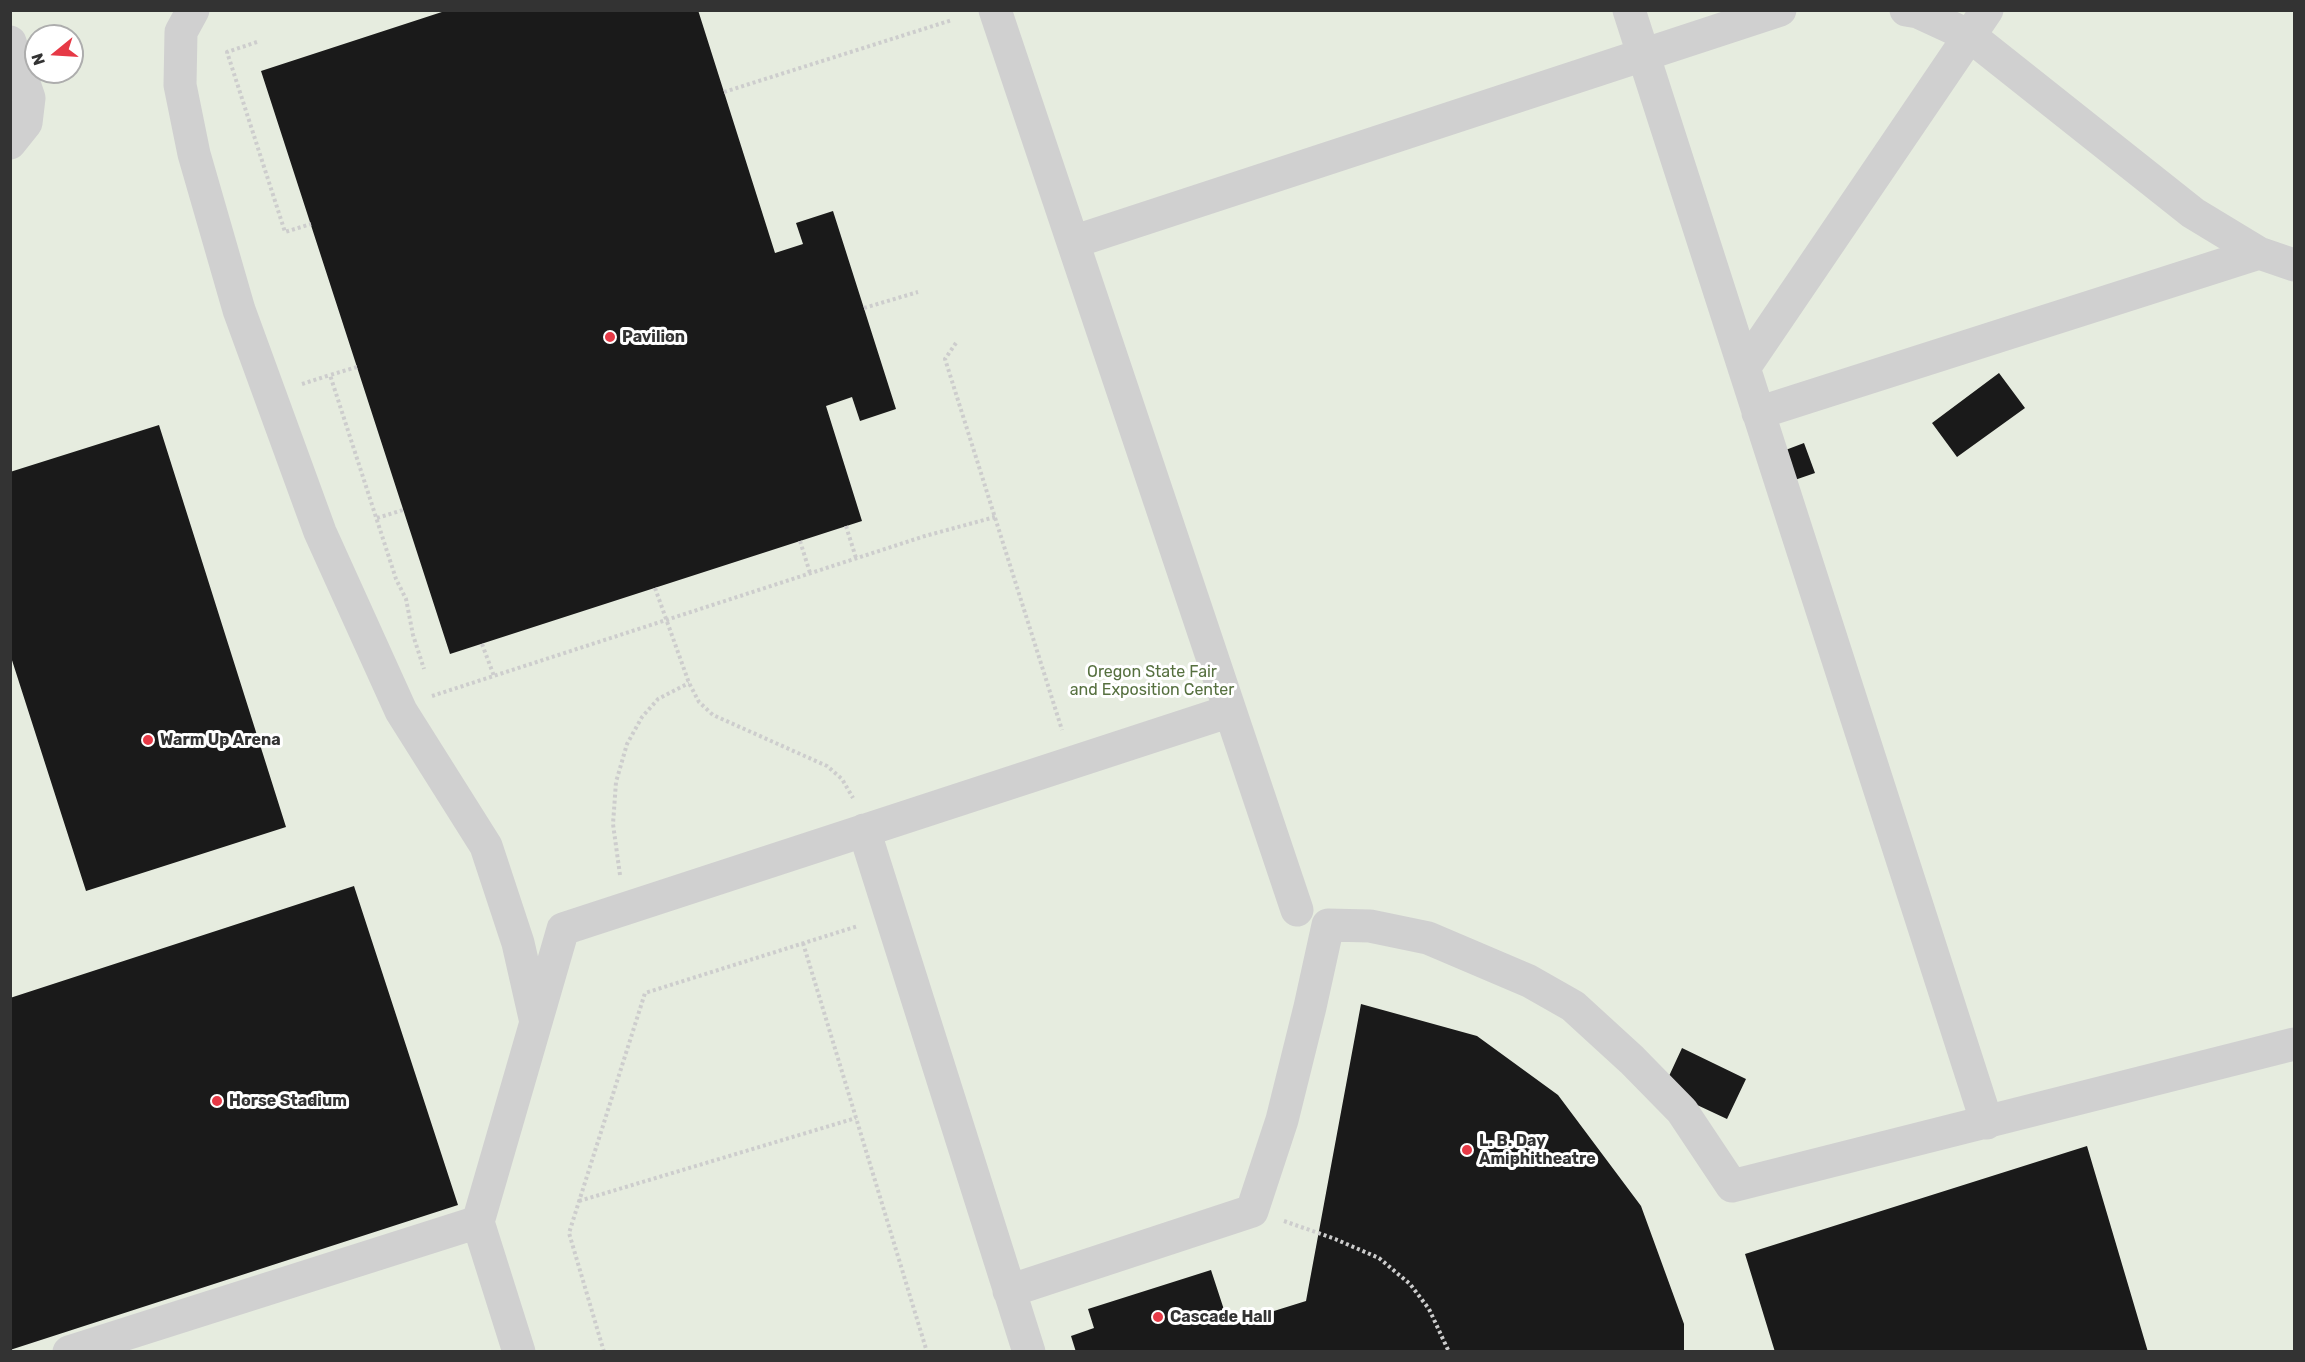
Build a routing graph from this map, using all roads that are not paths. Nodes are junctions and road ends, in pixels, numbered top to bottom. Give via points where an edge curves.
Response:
1 (193, 10) edge
2 (995, 10) edge
3 (1629, 10) edge
4 (1780, 10) edge
5 (1906, 10) edge
6 (1979, 23) edge
7 (10, 42) edge
8 (1643, 54) junction
9 (10, 143) edge
10 (1073, 242) junction
11 (2259, 253) junction
12 (2295, 265) edge
13 (1744, 368) junction
14 (1758, 413) junction
15 (1230, 711) junction
16 (864, 830) junction
17 (1297, 910) dead end
18 (536, 1023) junction
19 (2295, 1044) edge
20 (1987, 1123) junction
21 (478, 1222) junction
22 (1009, 1291) junction
23 (69, 1352) edge
24 (519, 1352) edge
25 (1029, 1352) edge

1 - 18 street via 181,32 180,85 194,154 239,310 320,532 401,711 486,846 518,943
2 - 10 street
3 - 8 street
4 - 8 street
5 - 6 street
6 - 11 street via 2193,213
6 - 13 street
7 - 9 street via 29,98 26,123
8 - 10 street
8 - 13 street
10 - 15 street
11 - 12 street
11 - 14 street
13 - 14 street
14 - 20 street
15 - 16 street
15 - 17 street
16 - 18 street via 563,929
16 - 22 street
18 - 21 street
19 - 20 street
20 - 22 street via 1732,1186 1682,1111 1573,1006 1529,981 1428,938 1370,926 1328,925 1282,1120 1252,1211
21 - 23 street
21 - 24 street
22 - 25 street

